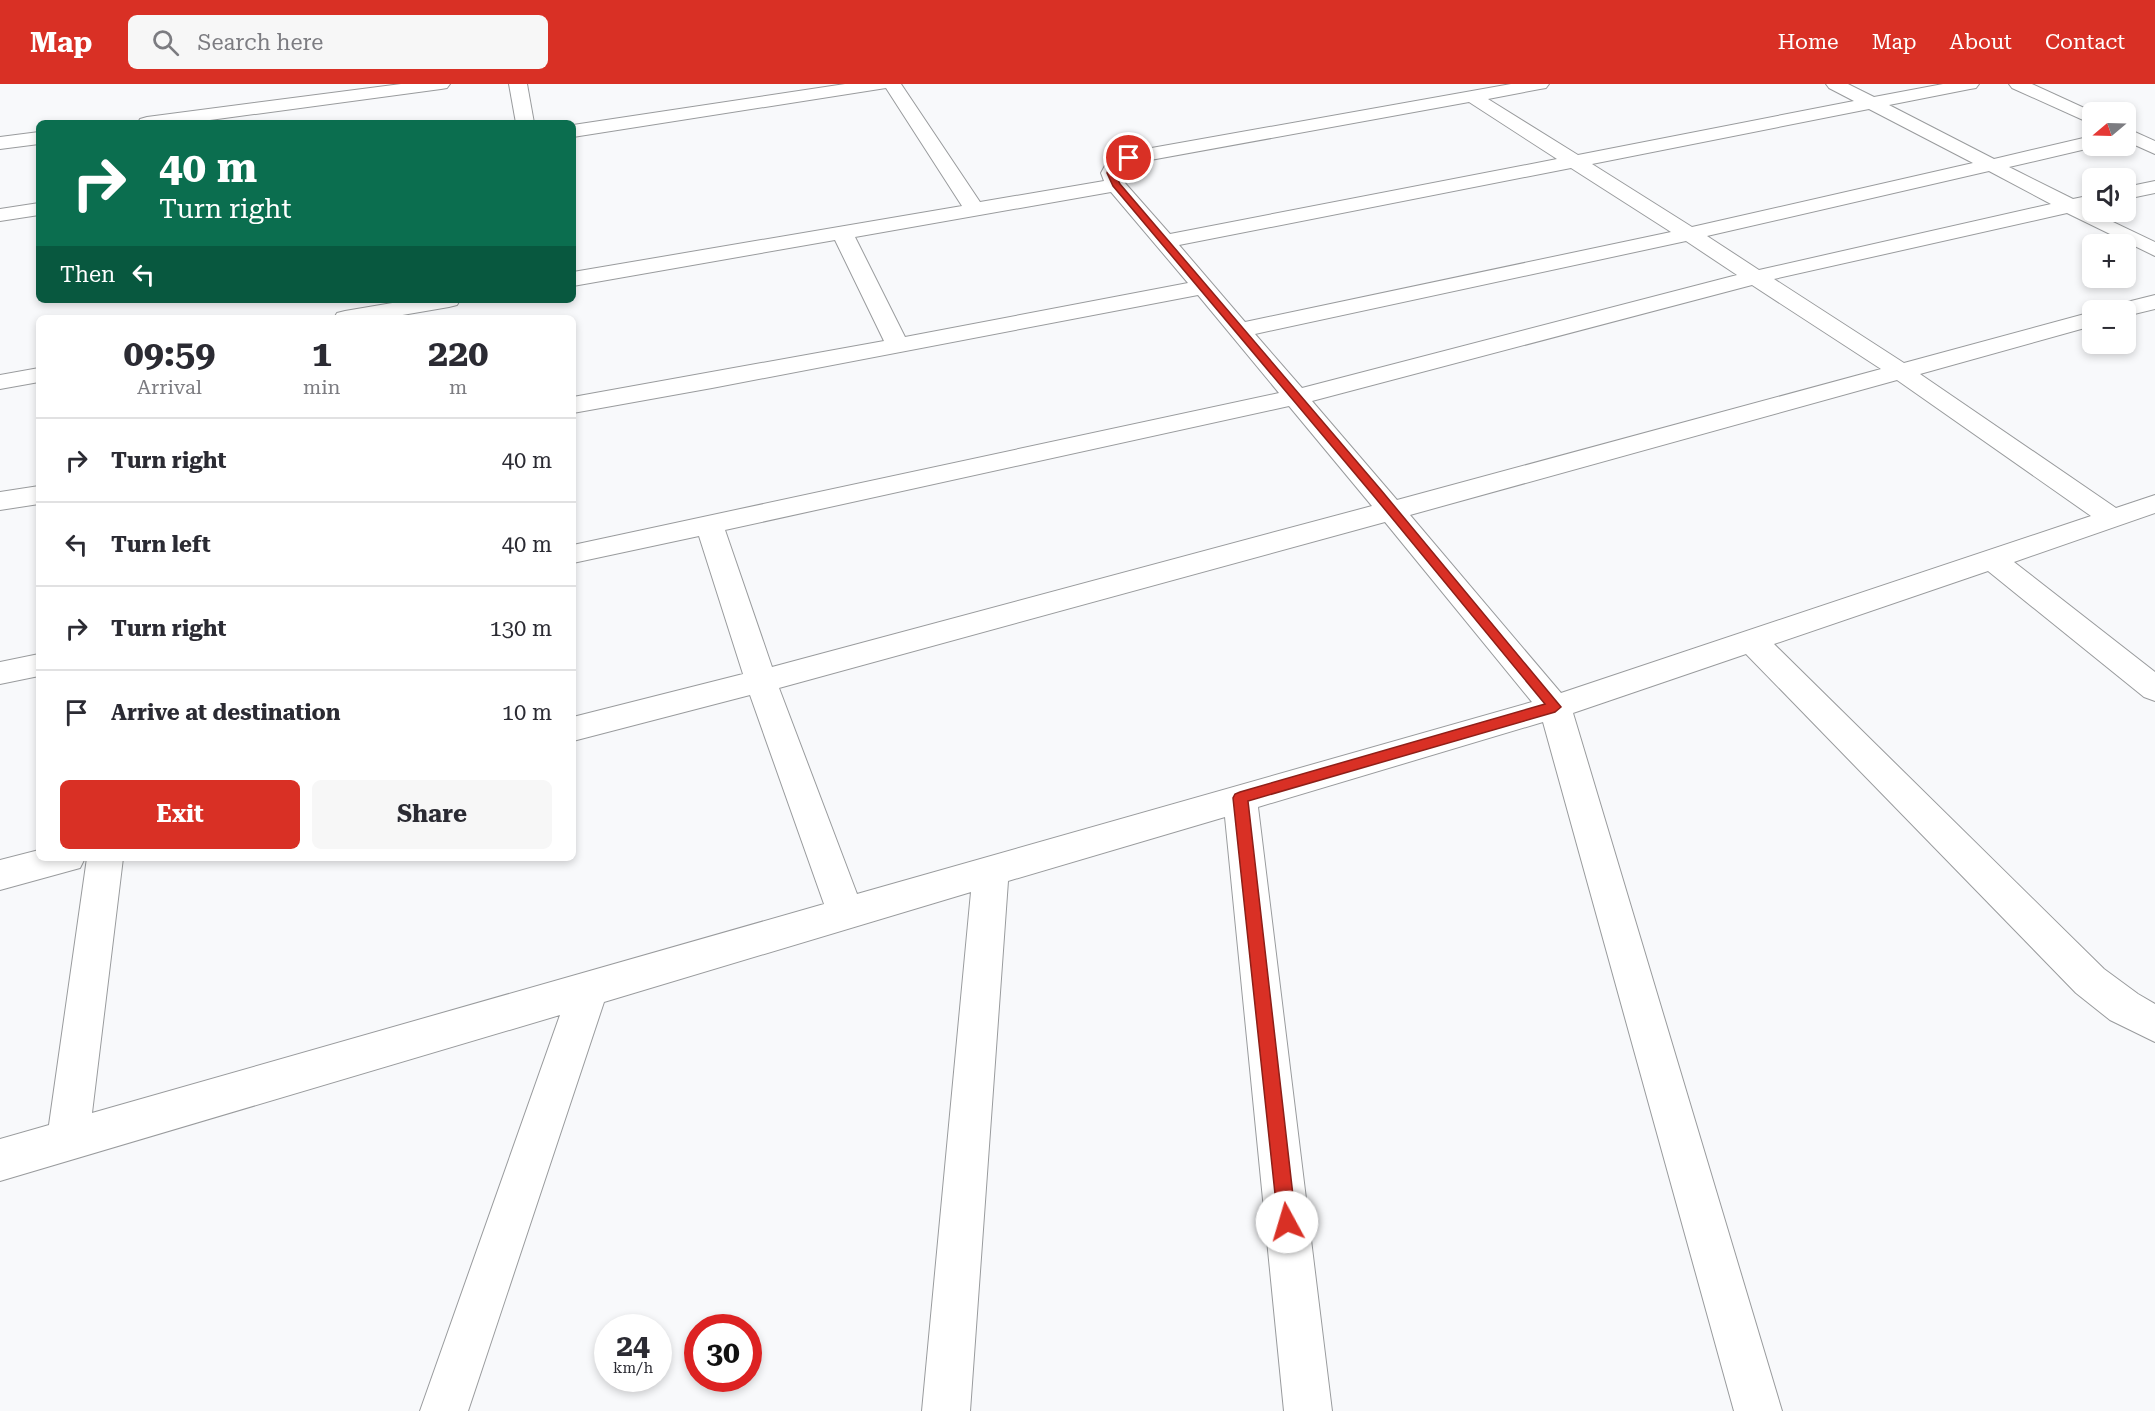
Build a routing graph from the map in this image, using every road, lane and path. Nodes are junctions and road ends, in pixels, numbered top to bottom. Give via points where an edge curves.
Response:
1 (441, 84) edge
2 (518, 84) edge
3 (880, 84) edge
4 (892, 84) edge
5 (1540, 84) edge
6 (1835, 84) edge
7 (1970, 84) edge
8 (2018, 84) edge
9 (367, 89) edge
10 (1472, 96) junction
11 (1872, 103) junction
12 (366, 113) dead end
13 (2082, 114) edge
14 (166, 120) edge
15 (524, 120) edge
16 (2155, 128) edge
17 (576, 131) edge
18 (2136, 132) edge
19 (36, 138) edge
20 (2136, 139) edge
21 (0, 143) edge
22 (2082, 144) edge
23 (2155, 148) edge
24 (1574, 161) junction
25 (1991, 165) junction
26 (1116, 185) junction
27 (2155, 187) edge
28 (2136, 191) edge
29 (2082, 203) edge
30 (2069, 206) junction
31 (974, 209) junction
32 (36, 210) edge
33 (0, 215) edge
34 (842, 232) junction
35 (1689, 234) junction
36 (1165, 241) junction
37 (2155, 250) edge
38 (1755, 277) junction
39 (576, 278) edge
40 (1202, 287) junction
41 (2155, 302) edge
42 (431, 303) edge
43 (2136, 307) edge
44 (361, 315) edge
45 (2082, 322) edge
46 (1241, 330) junction
47 (898, 345) junction
48 (1900, 371) junction
49 (36, 376) edge
50 (0, 382) edge
51 (1297, 397) junction
52 (576, 404) edge
53 (36, 495) edge
54 (0, 501) edge
55 (2155, 504) edge
56 (1391, 509) junction
57 (2112, 518) junction
58 (710, 526) junction
59 (576, 553) edge
60 (1992, 559) junction
61 (1751, 640) junction
62 (36, 666) edge
63 (0, 673) edge
64 (761, 681) junction
65 (2155, 689) edge
66 (1555, 707) junction
67 (576, 728) edge
68 (1240, 798) junction
69 (55, 861) edge
70 (105, 861) edge
71 (991, 871) junction
72 (0, 875) edge
73 (846, 913) junction
74 (590, 988) junction
75 (2155, 1024) edge
76 (68, 1140) junction
77 (0, 1160) edge
78 (444, 1411) edge
79 (946, 1411) edge
80 (1308, 1411) edge
81 (1758, 1411) edge

1 - 9 street
2 - 15 street
3 - 17 street
4 - 31 street
5 - 10 street
6 - 11 street
7 - 11 street
8 - 13 street
9 - 12 street
9 - 14 street
10 - 24 street
10 - 26 street via 1129,158 1114,164 1111,173
11 - 24 street
11 - 25 street
16 - 18 street
19 - 21 street
20 - 23 street
22 - 25 street
24 - 35 street
24 - 36 street
25 - 30 street
25 - 35 street
26 - 31 street
26 - 36 street
27 - 28 street
29 - 30 street
30 - 37 street
30 - 38 street
31 - 34 street
32 - 33 street
34 - 39 street
34 - 47 street
35 - 38 street
35 - 46 street
36 - 40 street
38 - 48 street
38 - 51 street
40 - 46 street
40 - 47 street
41 - 43 street
42 - 44 street
45 - 48 street
46 - 51 street
47 - 52 street
48 - 56 street
48 - 57 street
49 - 50 street
51 - 56 street
51 - 58 street
53 - 54 street
55 - 57 street
56 - 64 street
56 - 66 street
57 - 60 street
58 - 59 street
58 - 64 street
60 - 61 street
60 - 65 street
61 - 66 street
61 - 75 street via 2090,981
62 - 63 street
64 - 67 street
64 - 73 street
66 - 68 street
66 - 81 street
68 - 71 street
68 - 80 street
69 - 72 street
70 - 76 street
71 - 73 street
71 - 79 street
73 - 74 street
74 - 76 street
74 - 78 street
76 - 77 street

